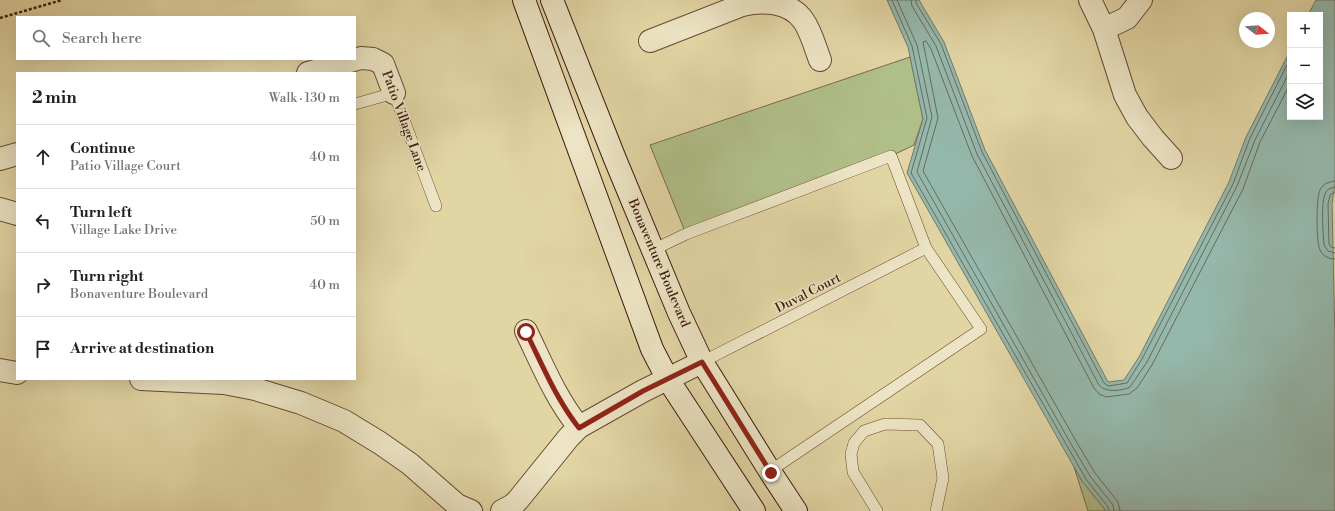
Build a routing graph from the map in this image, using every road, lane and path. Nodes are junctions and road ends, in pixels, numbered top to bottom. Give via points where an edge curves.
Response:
1 (62, 0) edge
2 (524, 0) edge
3 (552, 0) edge
4 (1090, 0) edge
5 (1141, 0) edge
6 (740, 2) edge
7 (0, 18) edge
8 (1104, 29) junction
9 (650, 41) dead end
10 (356, 59) edge
11 (354, 60) edge
12 (820, 60) dead end
13 (312, 72) edge
14 (394, 93) junction
15 (356, 104) edge
16 (16, 154) edge
17 (1171, 158) dead end
18 (0, 159) edge
19 (436, 206) dead end
20 (0, 209) edge
21 (16, 214) edge
22 (926, 248) junction
23 (653, 250) junction
24 (526, 332) dead end
25 (702, 362) junction
26 (0, 370) edge
27 (16, 372) edge
28 (667, 378) junction
29 (162, 380) edge
30 (256, 384) edge
31 (579, 428) junction
32 (770, 471) junction
33 (471, 511) edge
34 (502, 511) edge
35 (754, 511) edge
36 (796, 511) edge
37 (877, 511) edge
38 (936, 511) edge

1 - 7 path
2 - 28 street via 652,350
3 - 23 street, Bonaventure Boulevard
4 - 8 street
5 - 8 street via 1128,18
6 - 9 street
6 - 12 street via 773,3 798,14 809,31
8 - 17 street via 1128,100 1137,117
10 - 14 street, Patio Village Lane via 373,59 383,64
11 - 13 street, Patio Village Lane
14 - 15 lane
14 - 19 lane, Patio Village Lane
16 - 18 street
20 - 21 street
22 - 23 lane via 891,156 686,234
22 - 25 lane, Duval Court
22 - 32 lane via 981,329
23 - 25 street, Bonaventure Boulevard
24 - 31 street via 560,400
25 - 28 street
25 - 32 street, Bonaventure Boulevard
26 - 27 street
28 - 31 street
28 - 35 street
29 - 30 street
30 - 33 street via 344,421 380,442 457,505
31 - 34 street via 518,500
32 - 36 street, Bonaventure Boulevard
37 - 38 lane via 853,472 851,454 854,443 864,431 885,424 920,425 938,444 943,478

